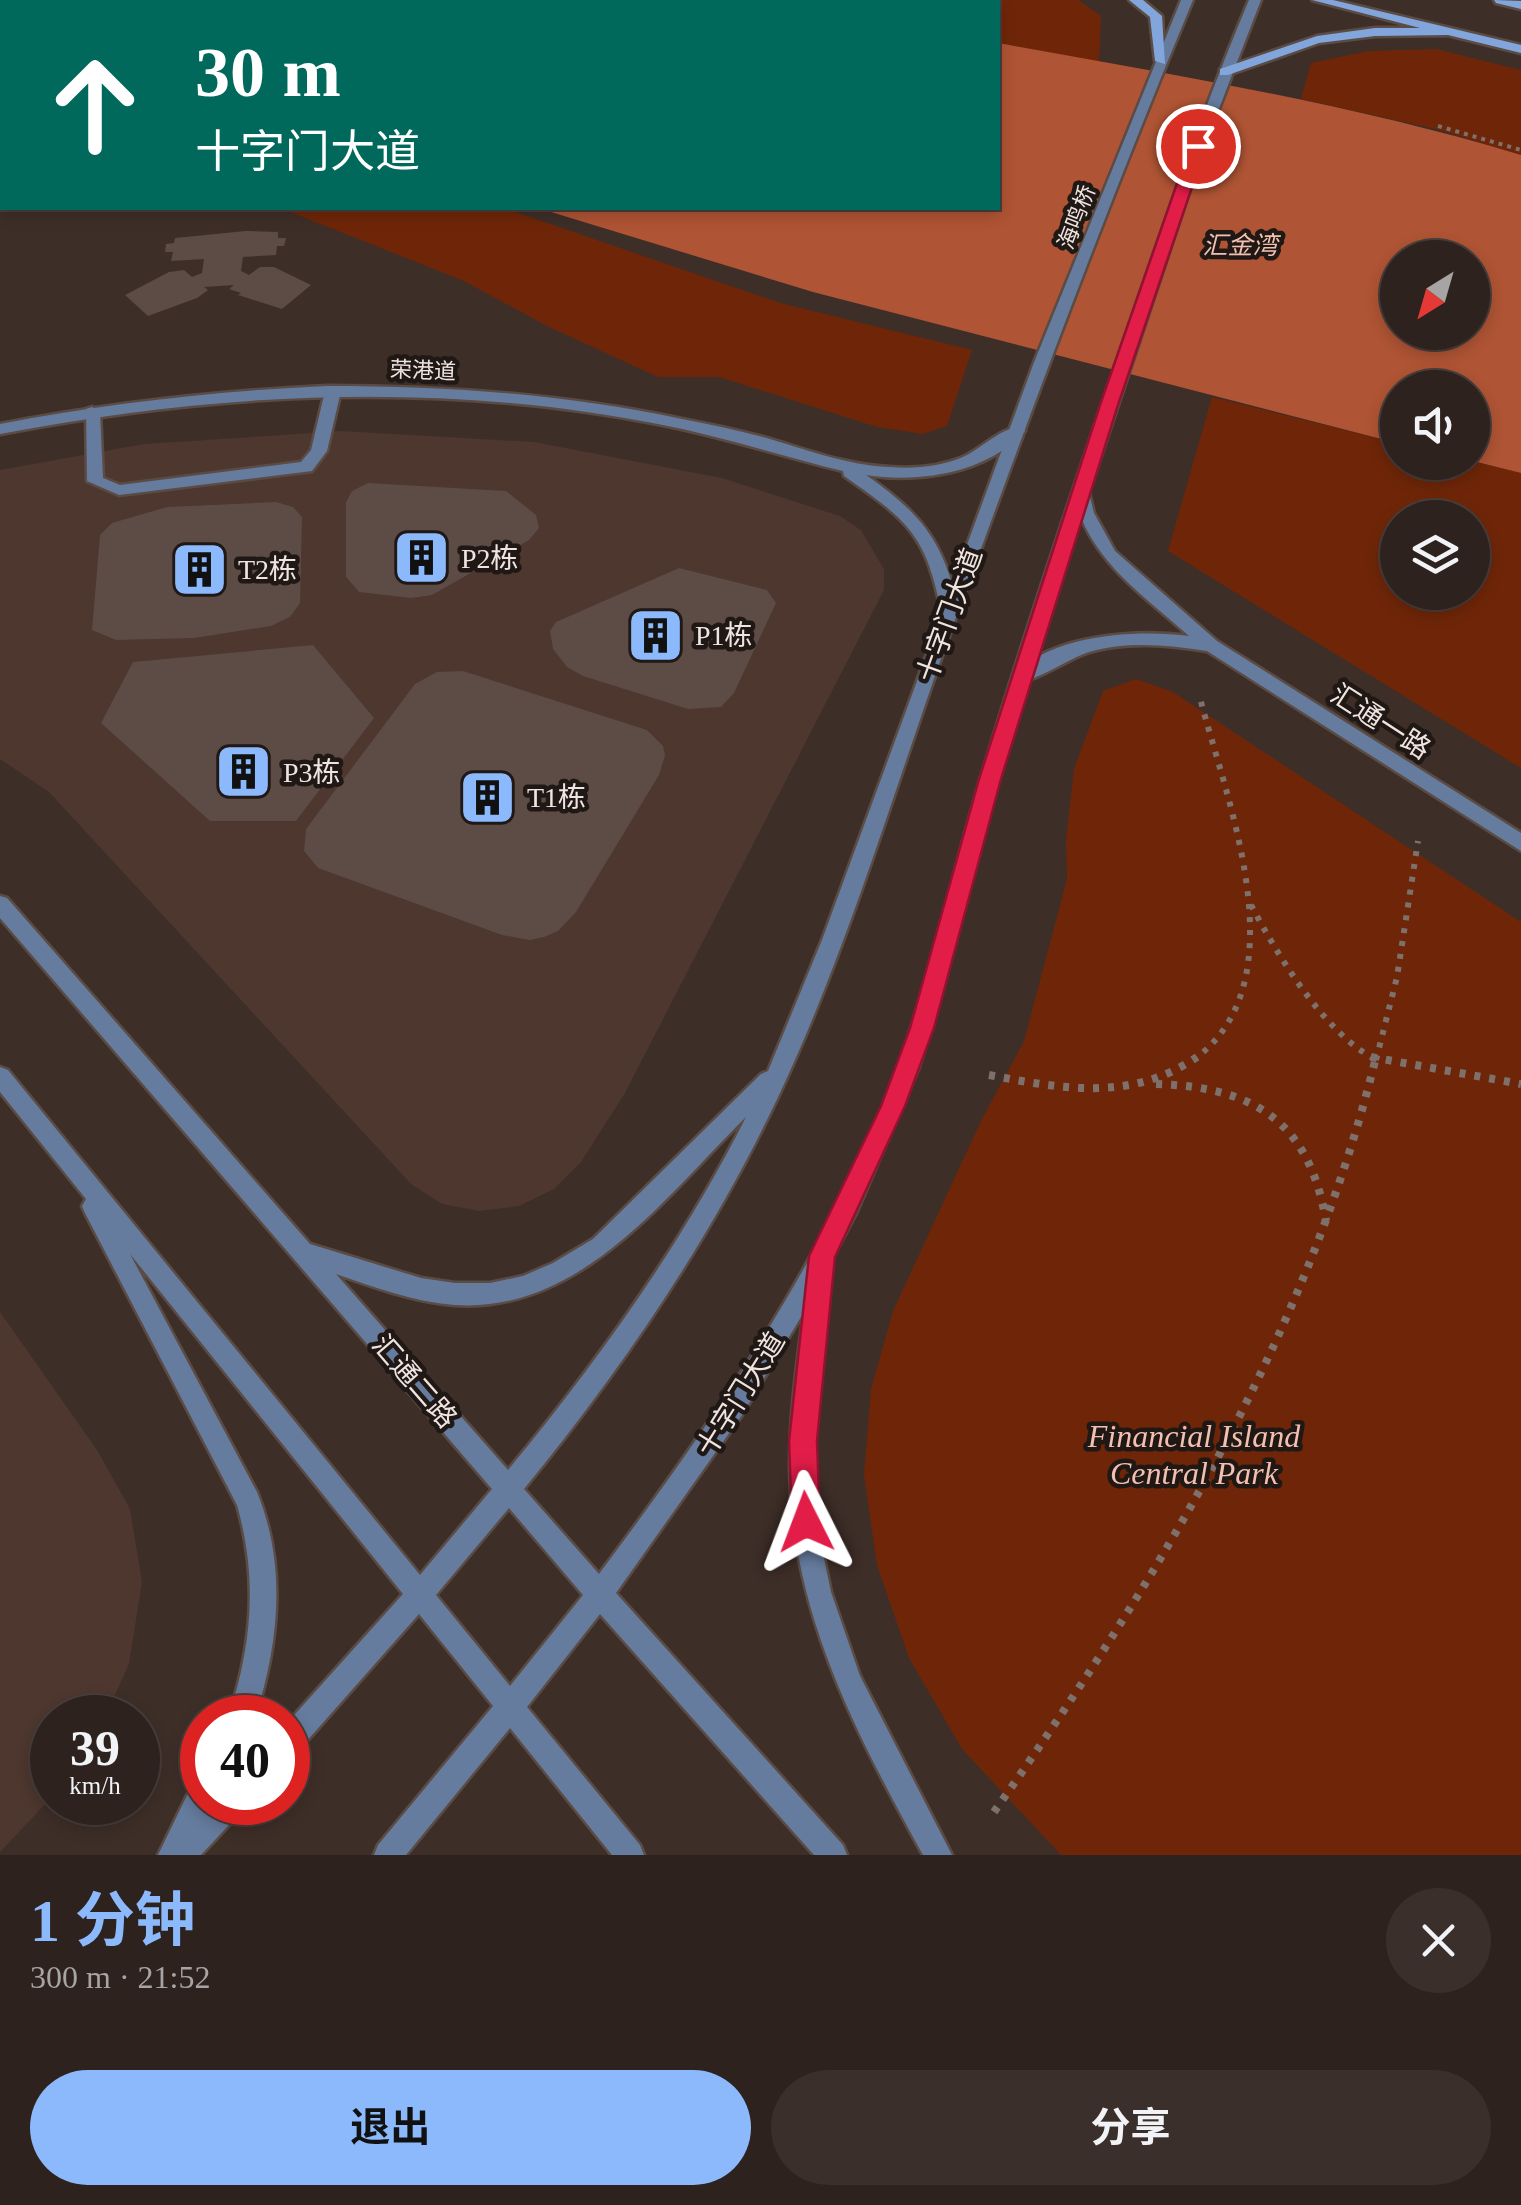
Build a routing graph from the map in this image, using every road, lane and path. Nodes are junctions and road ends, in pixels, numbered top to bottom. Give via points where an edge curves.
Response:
1 (1134, 0) edge
2 (1187, 0) edge
3 (1255, 0) edge
4 (1318, 0) edge
5 (1500, 0) edge
6 (1521, 5) edge
7 (1446, 32) junction
8 (1521, 49) edge
9 (1160, 61) junction
10 (1224, 72) junction
11 (1438, 126) dead end
12 (1521, 150) edge
13 (1033, 389) joint
14 (333, 391) junction
15 (92, 412) junction
16 (0, 429) edge
17 (1016, 432) junction
18 (840, 466) junction
19 (1081, 493) junction
20 (950, 612) junction
21 (1211, 645) junction
22 (1023, 676) junction
23 (1200, 698) dead end
24 (1418, 841) dead end
25 (1521, 843) edge
26 (1249, 899) junction
27 (0, 904) edge
28 (1379, 1062) junction
29 (781, 1068) junction
30 (988, 1075) dead end
31 (0, 1076) edge
32 (1151, 1084) junction
33 (1521, 1084) edge
34 (71, 1164) junction
35 (1327, 1228) junction
36 (303, 1252) junction
37 (822, 1256) junction
38 (510, 1492) junction
39 (601, 1596) junction
40 (420, 1597) junction
41 (248, 1695) edge
42 (508, 1710) junction
43 (310, 1717) edge
44 (994, 1812) dead end
45 (187, 1825) edge
46 (209, 1825) edge
47 (172, 1855) edge
48 (182, 1855) edge
49 (388, 1855) edge
50 (630, 1855) edge
51 (833, 1855) edge
52 (938, 1855) edge

1 - 9 main road via 1156,16
2 - 9 street
3 - 10 street
4 - 7 main road
5 - 6 main road
7 - 8 main road
7 - 10 main road via 1317,40
9 - 13 street, 海鸣桥
10 - 19 street, 十字门大道
11 - 12 path
13 - 17 street, 十字门大道
14 - 15 street, 荣港道
14 - 15 street via 319,451 306,467 119,490 95,481
14 - 18 street, 荣港道 via 556,402 713,431
15 - 16 street, 荣港道
17 - 18 street via 972,461 941,470 908,474
17 - 20 street, 十字门大道
18 - 20 street via 920,525 942,563
19 - 21 street, 汇通一路 via 1109,555
19 - 22 street, 十字门大道
20 - 29 street, 十字门大道
21 - 22 street via 1151,637 1108,640 1068,651
21 - 25 street, 汇通一路
22 - 37 street, 十字门大道 via 922,1028 879,1139
23 - 26 path
24 - 28 path
26 - 28 path via 1304,989
26 - 32 path via 1246,969 1221,1037 1191,1065
27 - 36 street, 汇通二路
28 - 33 path
28 - 35 path
29 - 36 street via 601,1246 534,1284 458,1297
29 - 38 street, 十字门大道 via 663,1281
30 - 32 path via 1104,1090
31 - 34 street
32 - 35 path via 1194,1082 1237,1094 1276,1117 1306,1150 1324,1188
34 - 40 street
34 - 41 street via 258,1531 267,1596
35 - 44 path via 1198,1504 1071,1706
36 - 38 street, 汇通二路
37 - 39 street, 十字门大道 via 730,1412
37 - 52 street via 803,1441 809,1549 838,1661
38 - 39 street, 汇通二路
38 - 40 street, 十字门大道
39 - 42 street, 十字门大道
39 - 51 street, 汇通二路
40 - 42 street
40 - 43 street, 十字门大道
42 - 49 street, 十字门大道
42 - 50 street
45 - 47 street
46 - 48 street

